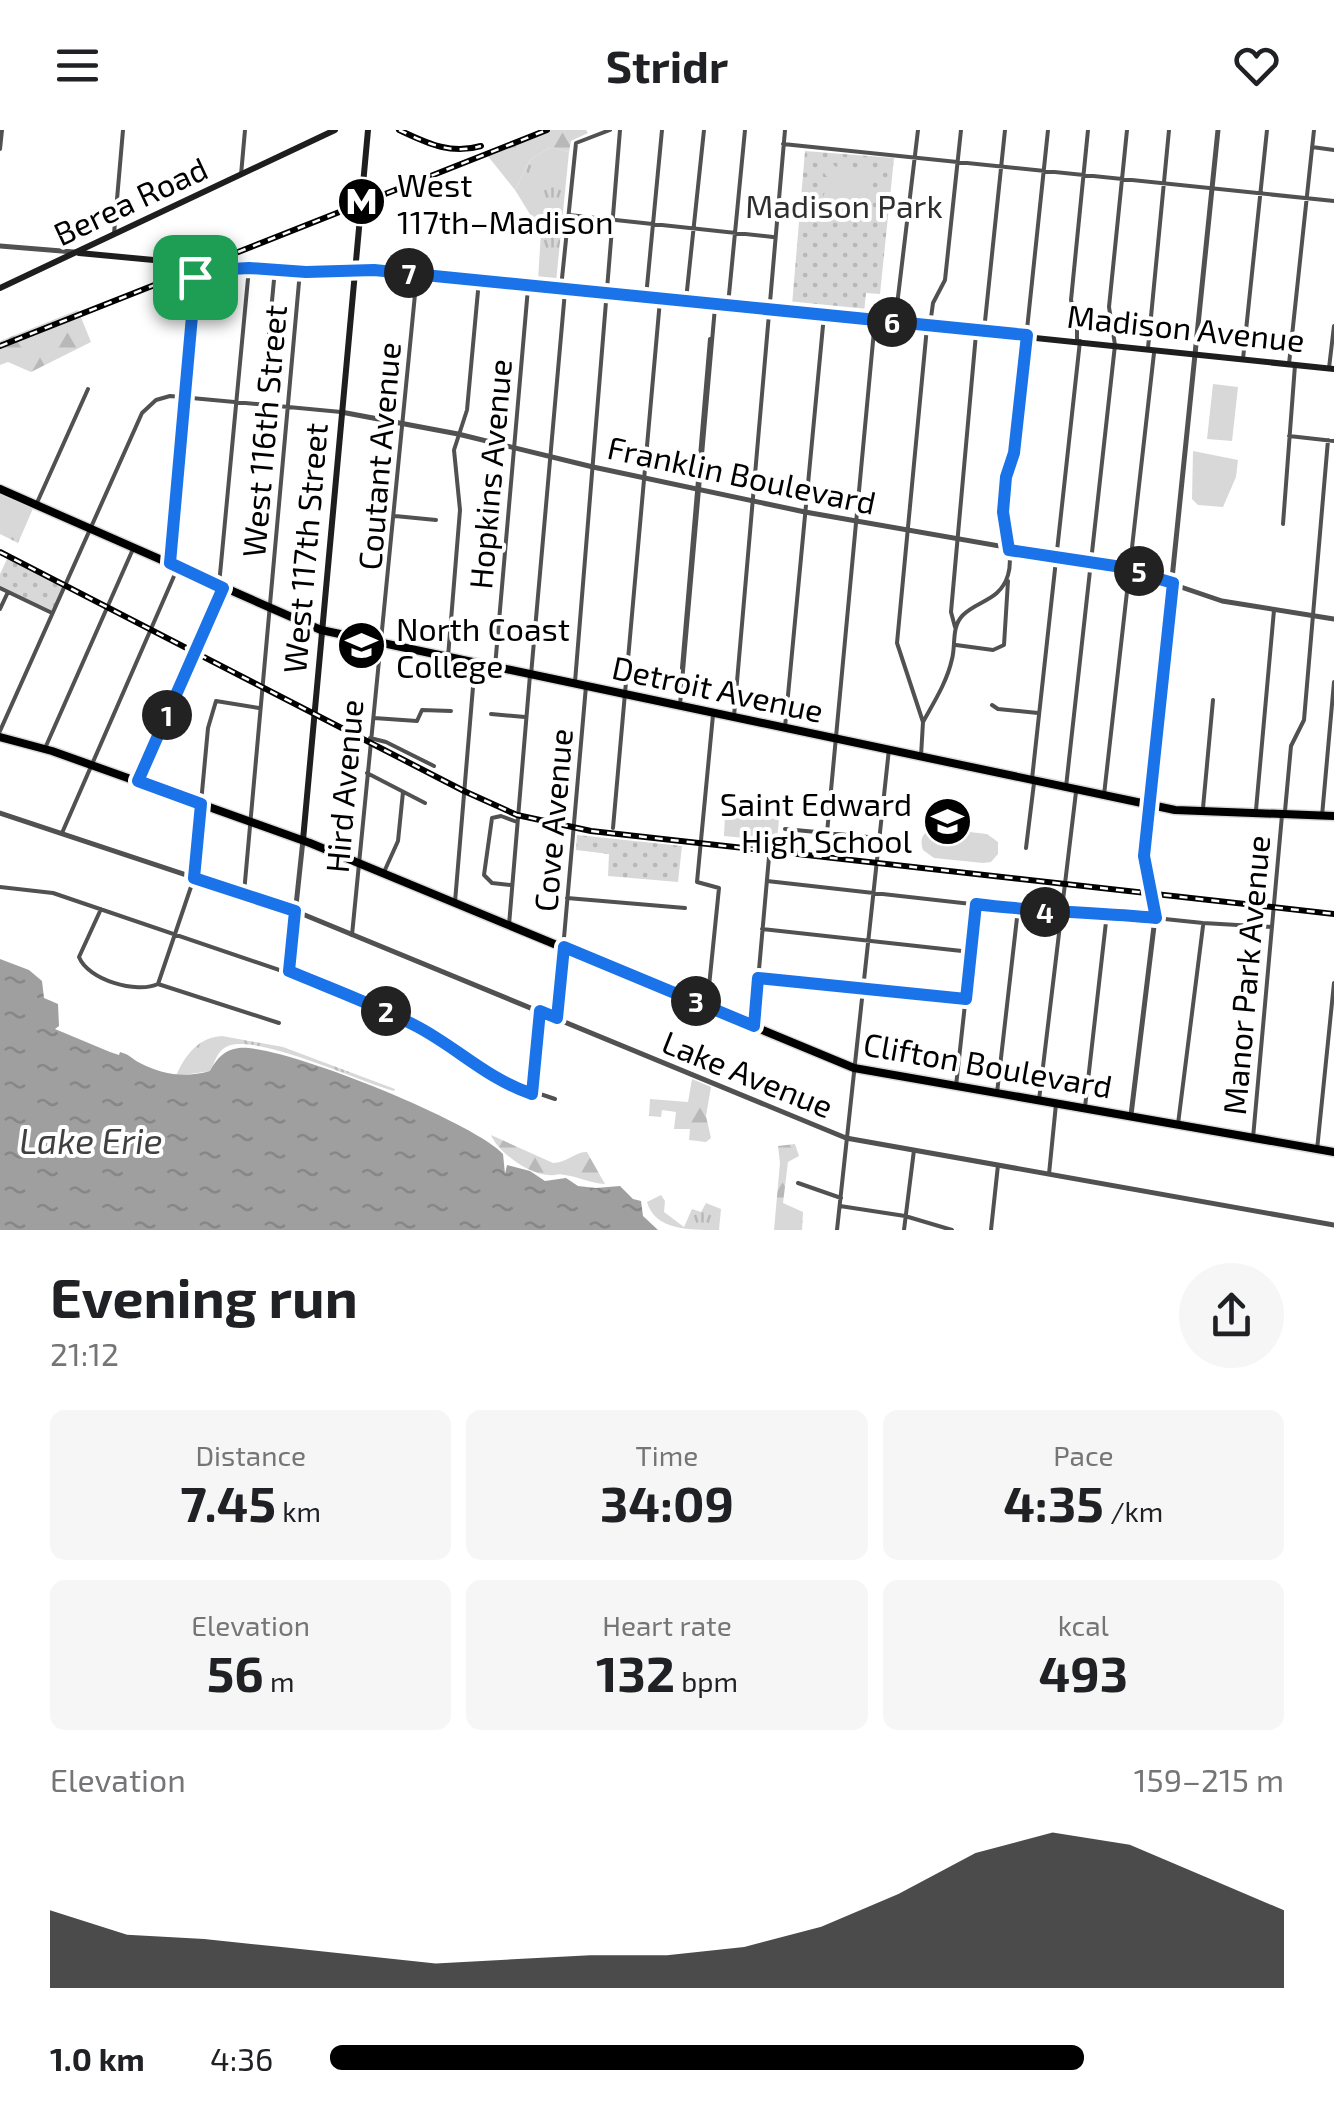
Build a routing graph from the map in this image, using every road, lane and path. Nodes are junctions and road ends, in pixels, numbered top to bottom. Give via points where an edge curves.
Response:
1 (2, 130) edge
2 (122, 130) edge
3 (245, 130) edge
4 (335, 130) edge
5 (368, 130) edge
6 (610, 130) edge
7 (620, 130) edge
8 (662, 130) edge
9 (704, 130) edge
10 (745, 130) edge
11 (784, 130) edge
12 (918, 130) edge
13 (961, 130) edge
14 (1005, 130) edge
15 (1048, 130) edge
16 (1088, 130) edge
17 (1128, 130) edge
18 (1169, 130) edge
19 (1218, 130) edge
20 (1267, 130) edge
21 (1314, 130) edge
22 (783, 144) junction
23 (1312, 148) junction
24 (0, 149) edge
25 (1334, 150) edge
26 (914, 158) junction
27 (957, 162) junction
28 (1001, 166) junction
29 (1044, 171) junction
30 (241, 175) junction
31 (1084, 175) junction
32 (1122, 179) junction
33 (1164, 183) junction
34 (1212, 188) junction
35 (1260, 193) junction
36 (1306, 198) junction
37 (1334, 200) edge
38 (568, 215) junction
39 (612, 219) junction
40 (652, 223) junction
41 (694, 228) junction
42 (735, 232) junction
43 (114, 234) junction
44 (774, 238) junction
45 (0, 246) edge
46 (77, 252) junction
47 (175, 262) tunnel mouth
48 (249, 268) junction
49 (275, 269) junction
50 (196, 271) joint
51 (300, 271) junction
52 (355, 271) junction
53 (417, 274) junction
54 (478, 280) junction
55 (528, 286) junction
56 (0, 288) edge
57 (563, 288) junction
58 (607, 293) junction
59 (646, 297) junction
60 (660, 298) junction
61 (686, 300) junction
62 (715, 304) junction
63 (728, 305) junction
64 (769, 309) junction
65 (824, 314) junction
66 (875, 320) junction
67 (895, 322) junction
68 (929, 325) junction
69 (1334, 326) edge
70 (980, 330) junction
71 (269, 333) dead end
72 (1027, 335) junction
73 (1078, 341) junction
74 (1115, 345) junction
75 (1151, 349) junction
76 (1196, 354) junction
77 (1244, 359) junction
78 (1292, 364) junction
79 (1332, 368) edge
80 (88, 389) dead end
81 (184, 397) junction
82 (236, 402) junction
83 (289, 406) junction
84 (341, 412) junction
85 (404, 423) junction
86 (458, 434) junction
87 (1289, 436) junction
88 (1331, 440) edge
89 (514, 446) junction
90 (550, 454) junction
91 (593, 468) junction
92 (644, 476) junction
93 (699, 488) junction
94 (0, 489) edge
95 (754, 501) junction
96 (36, 505) junction
97 (806, 512) junction
98 (395, 516) junction
99 (436, 520) dead end
100 (856, 521) junction
101 (1282, 524) dead end
102 (90, 528) junction
103 (908, 531) junction
104 (957, 540) junction
105 (133, 548) junction
106 (1009, 550) junction
107 (1056, 558) junction
108 (1091, 562) junction
109 (174, 565) junction
110 (1131, 569) junction
111 (1008, 577) junction
112 (1173, 583) junction
113 (221, 586) junction
114 (0, 588) edge
115 (999, 590) junction
116 (8, 592) junction
117 (1008, 592) junction
118 (270, 607) junction
119 (1274, 608) junction
120 (0, 610) edge
121 (52, 612) junction
122 (1314, 615) junction
123 (952, 616) junction
124 (960, 618) junction
125 (1334, 620) edge
126 (955, 627) junction
127 (321, 630) junction
128 (381, 642) junction
129 (956, 644) junction
130 (448, 657) junction
131 (475, 662) junction
132 (495, 667) junction
133 (530, 674) junction
134 (1334, 682) edge
135 (575, 683) junction
136 (586, 686) junction
137 (625, 694) junction
138 (1212, 700) dead end
139 (680, 705) junction
140 (992, 705) dead end
141 (261, 708) junction
142 (451, 711) dead end
143 (713, 712) junction
144 (490, 714) dead end
145 (1038, 714) junction
146 (734, 716) junction
147 (526, 717) junction
148 (372, 718) junction
149 (923, 722) junction
150 (785, 728) junction
151 (0, 734) edge
152 (370, 738) junction
153 (836, 738) junction
154 (889, 749) junction
155 (44, 750) junction
156 (921, 756) junction
157 (90, 766) junction
158 (434, 766) dead end
159 (367, 773) junction
160 (1033, 779) junction
161 (138, 783) junction
162 (1071, 788) junction
163 (403, 792) junction
164 (1104, 795) junction
165 (425, 803) dead end
166 (201, 804) junction
167 (1150, 804) junction
168 (0, 812) edge
169 (1203, 812) junction
170 (1255, 814) junction
171 (1283, 816) junction
172 (1322, 816) junction
173 (1334, 816) edge
174 (250, 821) junction
175 (517, 822) junction
176 (614, 828) dead end
177 (784, 829) dead end
178 (62, 833) junction
179 (827, 833) junction
180 (879, 838) junction
181 (303, 840) junction
182 (1026, 848) dead end
183 (770, 857) dead end
184 (359, 862) junction
185 (384, 872) junction
186 (194, 878) junction
187 (767, 881) junction
188 (512, 885) junction
189 (0, 887) edge
190 (874, 892) junction
191 (244, 894) junction
192 (567, 898) junction
193 (455, 902) junction
194 (976, 904) junction
195 (685, 908) dead end
196 (100, 909) junction
197 (1018, 909) junction
198 (295, 911) junction
199 (1107, 913) junction
200 (1061, 914) junction
201 (1156, 918) junction
202 (1203, 923) junction
203 (509, 925) junction
204 (1272, 927) junction
205 (762, 930) junction
206 (175, 935) junction
207 (352, 935) junction
208 (869, 941) junction
209 (564, 947) junction
210 (971, 952) junction
211 (289, 971) junction
212 (758, 978) junction
213 (1334, 983) edge
214 (158, 984) junction
215 (863, 989) junction
216 (966, 999) junction
217 (707, 1006) junction
218 (540, 1011) junction
219 (557, 1018) junction
220 (279, 1023) dead end
221 (754, 1026) junction
222 (854, 1068) junction
223 (956, 1086) junction
224 (996, 1092) junction
225 (532, 1094) junction
226 (555, 1099) dead end
227 (1039, 1100) junction
228 (1056, 1103) junction
229 (1084, 1107) junction
230 (1131, 1116) junction
231 (1178, 1124) junction
232 (846, 1138) junction
233 (1253, 1138) junction
234 (914, 1150) junction
235 (1317, 1150) junction
236 (1334, 1152) edge
237 (998, 1165) junction
238 (1049, 1174) junction
239 (798, 1183) dead end
240 (840, 1198) junction
241 (840, 1206) junction
242 (905, 1216) junction
243 (1334, 1225) edge
244 (1316, 1226) edge
245 (837, 1230) edge
246 (904, 1230) edge
247 (952, 1230) edge
248 (991, 1230) edge

1 - 24 street
2 - 43 street
3 - 30 street
4 - 30 main road, Berea Road
5 - 52 main road, West 117th Street
6 - 38 street via 576,144
7 - 39 street
8 - 40 street
9 - 41 street
10 - 42 street
11 - 22 street
12 - 26 street
13 - 27 street
14 - 28 street
15 - 29 street
16 - 31 street
17 - 32 street
18 - 33 street
19 - 34 street
20 - 35 street
21 - 23 street
22 - 26 street
22 - 44 street
23 - 25 street
23 - 36 street
26 - 27 street
26 - 67 street
27 - 28 street
27 - 68 street via 944,280
28 - 29 street
28 - 70 street
29 - 31 street
29 - 72 street
30 - 43 main road, Berea Road
31 - 32 street
31 - 73 street via 1071,300
32 - 33 street
32 - 74 street via 1110,308
33 - 34 street
33 - 75 street
34 - 35 street
34 - 76 street
35 - 36 street
35 - 77 street
36 - 37 street
36 - 78 street
38 - 39 street
38 - 57 street
39 - 40 street
39 - 58 street
40 - 41 street
40 - 59 street
41 - 42 street
41 - 61 street
42 - 44 street
42 - 63 street
43 - 46 main road, Berea Road
44 - 64 street
45 - 46 street
46 - 47 main road
46 - 56 main road, Berea Road
48 - 49 main road, Madison Avenue
48 - 50 main road, Madison Avenue
48 - 82 street
49 - 51 main road, Madison Avenue
49 - 71 street
50 - 81 street
51 - 52 main road, Madison Avenue
51 - 83 street, West 116th Street
52 - 53 main road, Madison Avenue
52 - 84 main road, West 117th Street
53 - 54 main road, Madison Avenue
53 - 85 street, Coutant Avenue
54 - 55 main road, Madison Avenue
54 - 86 street via 467,410
55 - 57 main road, Madison Avenue
55 - 89 street, Hopkins Avenue
57 - 58 main road, Madison Avenue
57 - 90 street
58 - 59 main road, Madison Avenue
58 - 91 street
59 - 60 main road, Madison Avenue
60 - 61 main road, Madison Avenue
60 - 92 street
61 - 62 main road, Madison Avenue
62 - 63 main road, Madison Avenue
62 - 93 street
63 - 64 main road, Madison Avenue
64 - 65 main road, Madison Avenue
64 - 95 street
65 - 66 main road, Madison Avenue
65 - 97 street
66 - 67 main road, Madison Avenue
66 - 100 street
67 - 68 main road, Madison Avenue
68 - 70 main road, Madison Avenue
68 - 103 street
69 - 79 street
70 - 72 main road, Madison Avenue
70 - 104 street
72 - 73 main road, Madison Avenue
72 - 106 street via 1003,512
73 - 74 main road, Madison Avenue
73 - 107 street
74 - 75 main road, Madison Avenue
74 - 108 street
75 - 76 main road, Madison Avenue
75 - 110 street
76 - 77 main road, Madison Avenue
76 - 112 street
77 - 78 main road, Madison Avenue
78 - 79 main road, Madison Avenue
78 - 87 street
80 - 96 street
81 - 82 street, Franklin Boulevard
81 - 102 street, Franklin Boulevard via 161,398 142,413
81 - 109 street
82 - 83 street, Franklin Boulevard
82 - 113 street
83 - 84 street, Franklin Boulevard
83 - 118 street, West 116th Street
84 - 85 street, Franklin Boulevard
84 - 127 main road, West 117th Street
85 - 86 street, Franklin Boulevard
85 - 98 street, Coutant Avenue
86 - 89 street, Franklin Boulevard
86 - 130 street via 454,473 460,510
87 - 88 street
87 - 101 street
88 - 122 street, Manor Park Avenue
89 - 90 street, Franklin Boulevard
89 - 132 street, Hopkins Avenue
90 - 91 street, Franklin Boulevard
90 - 133 street
91 - 92 street, Franklin Boulevard
91 - 135 street
92 - 93 street, Franklin Boulevard
92 - 137 street
93 - 95 street, Franklin Boulevard
93 - 139 street
94 - 96 main road, Detroit Avenue
95 - 97 street, Franklin Boulevard
95 - 146 street
96 - 102 main road, Detroit Avenue
97 - 100 street, Franklin Boulevard
97 - 150 street
98 - 99 street
98 - 128 street, Coutant Avenue
100 - 103 street, Franklin Boulevard
100 - 153 street
102 - 105 main road, Detroit Avenue
102 - 121 street
103 - 104 street, Franklin Boulevard
103 - 149 street via 898,643
104 - 106 street, Franklin Boulevard
104 - 123 street
105 - 109 main road, Detroit Avenue
105 - 155 street
106 - 107 street, Franklin Boulevard
106 - 111 street
107 - 108 street, Franklin Boulevard
107 - 145 street
108 - 110 street, Franklin Boulevard
108 - 162 street
109 - 113 main road, Detroit Avenue
109 - 157 street
110 - 112 street, Franklin Boulevard
110 - 164 street
111 - 115 street
111 - 117 street
112 - 119 street, Franklin Boulevard via 1222,601
112 - 167 street
113 - 118 main road, Detroit Avenue
113 - 161 street
114 - 116 street
115 - 117 street
115 - 124 street
116 - 120 street
116 - 121 street
117 - 129 street via 1004,645 993,650
118 - 127 main road, Detroit Avenue
118 - 141 street, West 116th Street
119 - 122 street, Franklin Boulevard
119 - 170 street
121 - 151 street
122 - 125 street, Franklin Boulevard
122 - 171 street, Manor Park Avenue via 1304,720 1291,746
123 - 124 street
123 - 126 street
124 - 126 street
126 - 129 street
127 - 128 main road, Detroit Avenue
127 - 181 main road, West 117th Street
128 - 130 main road, Detroit Avenue
128 - 148 street, Hird Avenue
129 - 149 street
130 - 131 main road, Detroit Avenue
131 - 132 main road, Detroit Avenue
131 - 193 street
132 - 133 main road, Detroit Avenue
133 - 135 main road, Detroit Avenue
133 - 147 street
134 - 172 street
135 - 136 main road, Detroit Avenue
136 - 137 main road, Detroit Avenue
136 - 192 street, Cove Avenue
137 - 139 main road, Detroit Avenue
137 - 176 street
138 - 169 street
139 - 143 main road, Detroit Avenue
140 - 145 street
141 - 166 street via 216,701
141 - 174 street, West 116th Street
142 - 148 street via 422,710 417,721
143 - 146 main road, Detroit Avenue
143 - 217 street via 697,882 719,888
144 - 147 street
145 - 160 street
146 - 150 main road, Detroit Avenue
147 - 175 street
148 - 152 street, Hird Avenue
149 - 156 street
150 - 153 main road, Detroit Avenue
151 - 155 main road, Clifton Boulevard
152 - 158 street
152 - 159 street, Hird Avenue
153 - 154 main road, Detroit Avenue
153 - 179 street
154 - 156 main road, Detroit Avenue
154 - 180 street
155 - 157 main road, Clifton Boulevard
156 - 160 main road, Detroit Avenue
157 - 161 main road, Clifton Boulevard
157 - 178 street
159 - 163 street
159 - 184 street, Hird Avenue
160 - 162 main road, Detroit Avenue
160 - 182 street
161 - 166 main road, Clifton Boulevard
162 - 164 main road, Detroit Avenue
162 - 200 street
163 - 165 street
163 - 185 street via 398,841
164 - 167 main road, Detroit Avenue
166 - 174 main road, Clifton Boulevard
166 - 186 street
167 - 169 main road, Detroit Avenue
167 - 201 street via 1144,860
168 - 178 street, Lake Avenue
169 - 170 main road, Detroit Avenue
170 - 171 main road, Detroit Avenue
171 - 172 main road, Detroit Avenue
171 - 204 street, Manor Park Avenue
172 - 173 main road, Detroit Avenue
174 - 181 main road, Clifton Boulevard
174 - 191 street, West 116th Street
175 - 188 street
175 - 188 street via 498,816 490,821 485,876
177 - 179 street
178 - 186 street, Lake Avenue
179 - 180 street
180 - 190 street
181 - 184 main road, Clifton Boulevard
181 - 198 street, West 117th Street
183 - 187 street
184 - 185 main road, Clifton Boulevard
184 - 207 street, Hird Avenue
185 - 193 main road, Clifton Boulevard
186 - 191 street, Lake Avenue
186 - 206 street
187 - 190 street
187 - 205 street
188 - 203 street
189 - 196 street
190 - 194 street
190 - 208 street
191 - 198 street, Lake Avenue
192 - 195 street
192 - 209 street, Cove Avenue
193 - 203 main road, Clifton Boulevard
194 - 197 street
194 - 210 street
196 - 206 street
196 - 214 street via 80,954 82,964 132,987
197 - 200 street
197 - 224 street
198 - 207 street, Lake Avenue
198 - 211 street, West 117th Street
199 - 200 street
199 - 201 street
199 - 229 street
200 - 227 street
201 - 202 street
201 - 230 street
202 - 204 street
202 - 231 street
203 - 209 main road, Clifton Boulevard
204 - 233 street, Manor Park Avenue
205 - 208 street
205 - 212 street
206 - 211 street
206 - 214 street
207 - 218 street, Lake Avenue
208 - 210 street
208 - 215 street
209 - 217 main road, Clifton Boulevard
209 - 219 street, Cove Avenue
210 - 216 street
211 - 225 street via 392,1014 484,1073
212 - 215 street
212 - 221 street
213 - 235 street
214 - 220 street
215 - 216 street
215 - 222 street
216 - 223 street
217 - 221 main road, Clifton Boulevard
218 - 219 street, Lake Avenue
218 - 225 street
219 - 232 street, Lake Avenue
221 - 222 main road, Clifton Boulevard
222 - 223 main road, Clifton Boulevard
222 - 232 street
223 - 224 main road, Clifton Boulevard
224 - 227 main road, Clifton Boulevard
225 - 226 street
227 - 228 main road, Clifton Boulevard
228 - 229 main road, Clifton Boulevard
228 - 238 street
229 - 230 main road, Clifton Boulevard
230 - 231 main road, Clifton Boulevard
231 - 233 main road, Clifton Boulevard
232 - 234 street, Lake Avenue
232 - 240 street
233 - 235 main road, Clifton Boulevard
234 - 237 street, Lake Avenue
234 - 242 street
235 - 236 main road, Clifton Boulevard
237 - 238 street, Lake Avenue
237 - 248 street
238 - 244 street, Lake Avenue
239 - 240 street
240 - 241 street
241 - 242 street
241 - 245 street
242 - 246 street
242 - 247 street
243 - 244 street, Lake Avenue

